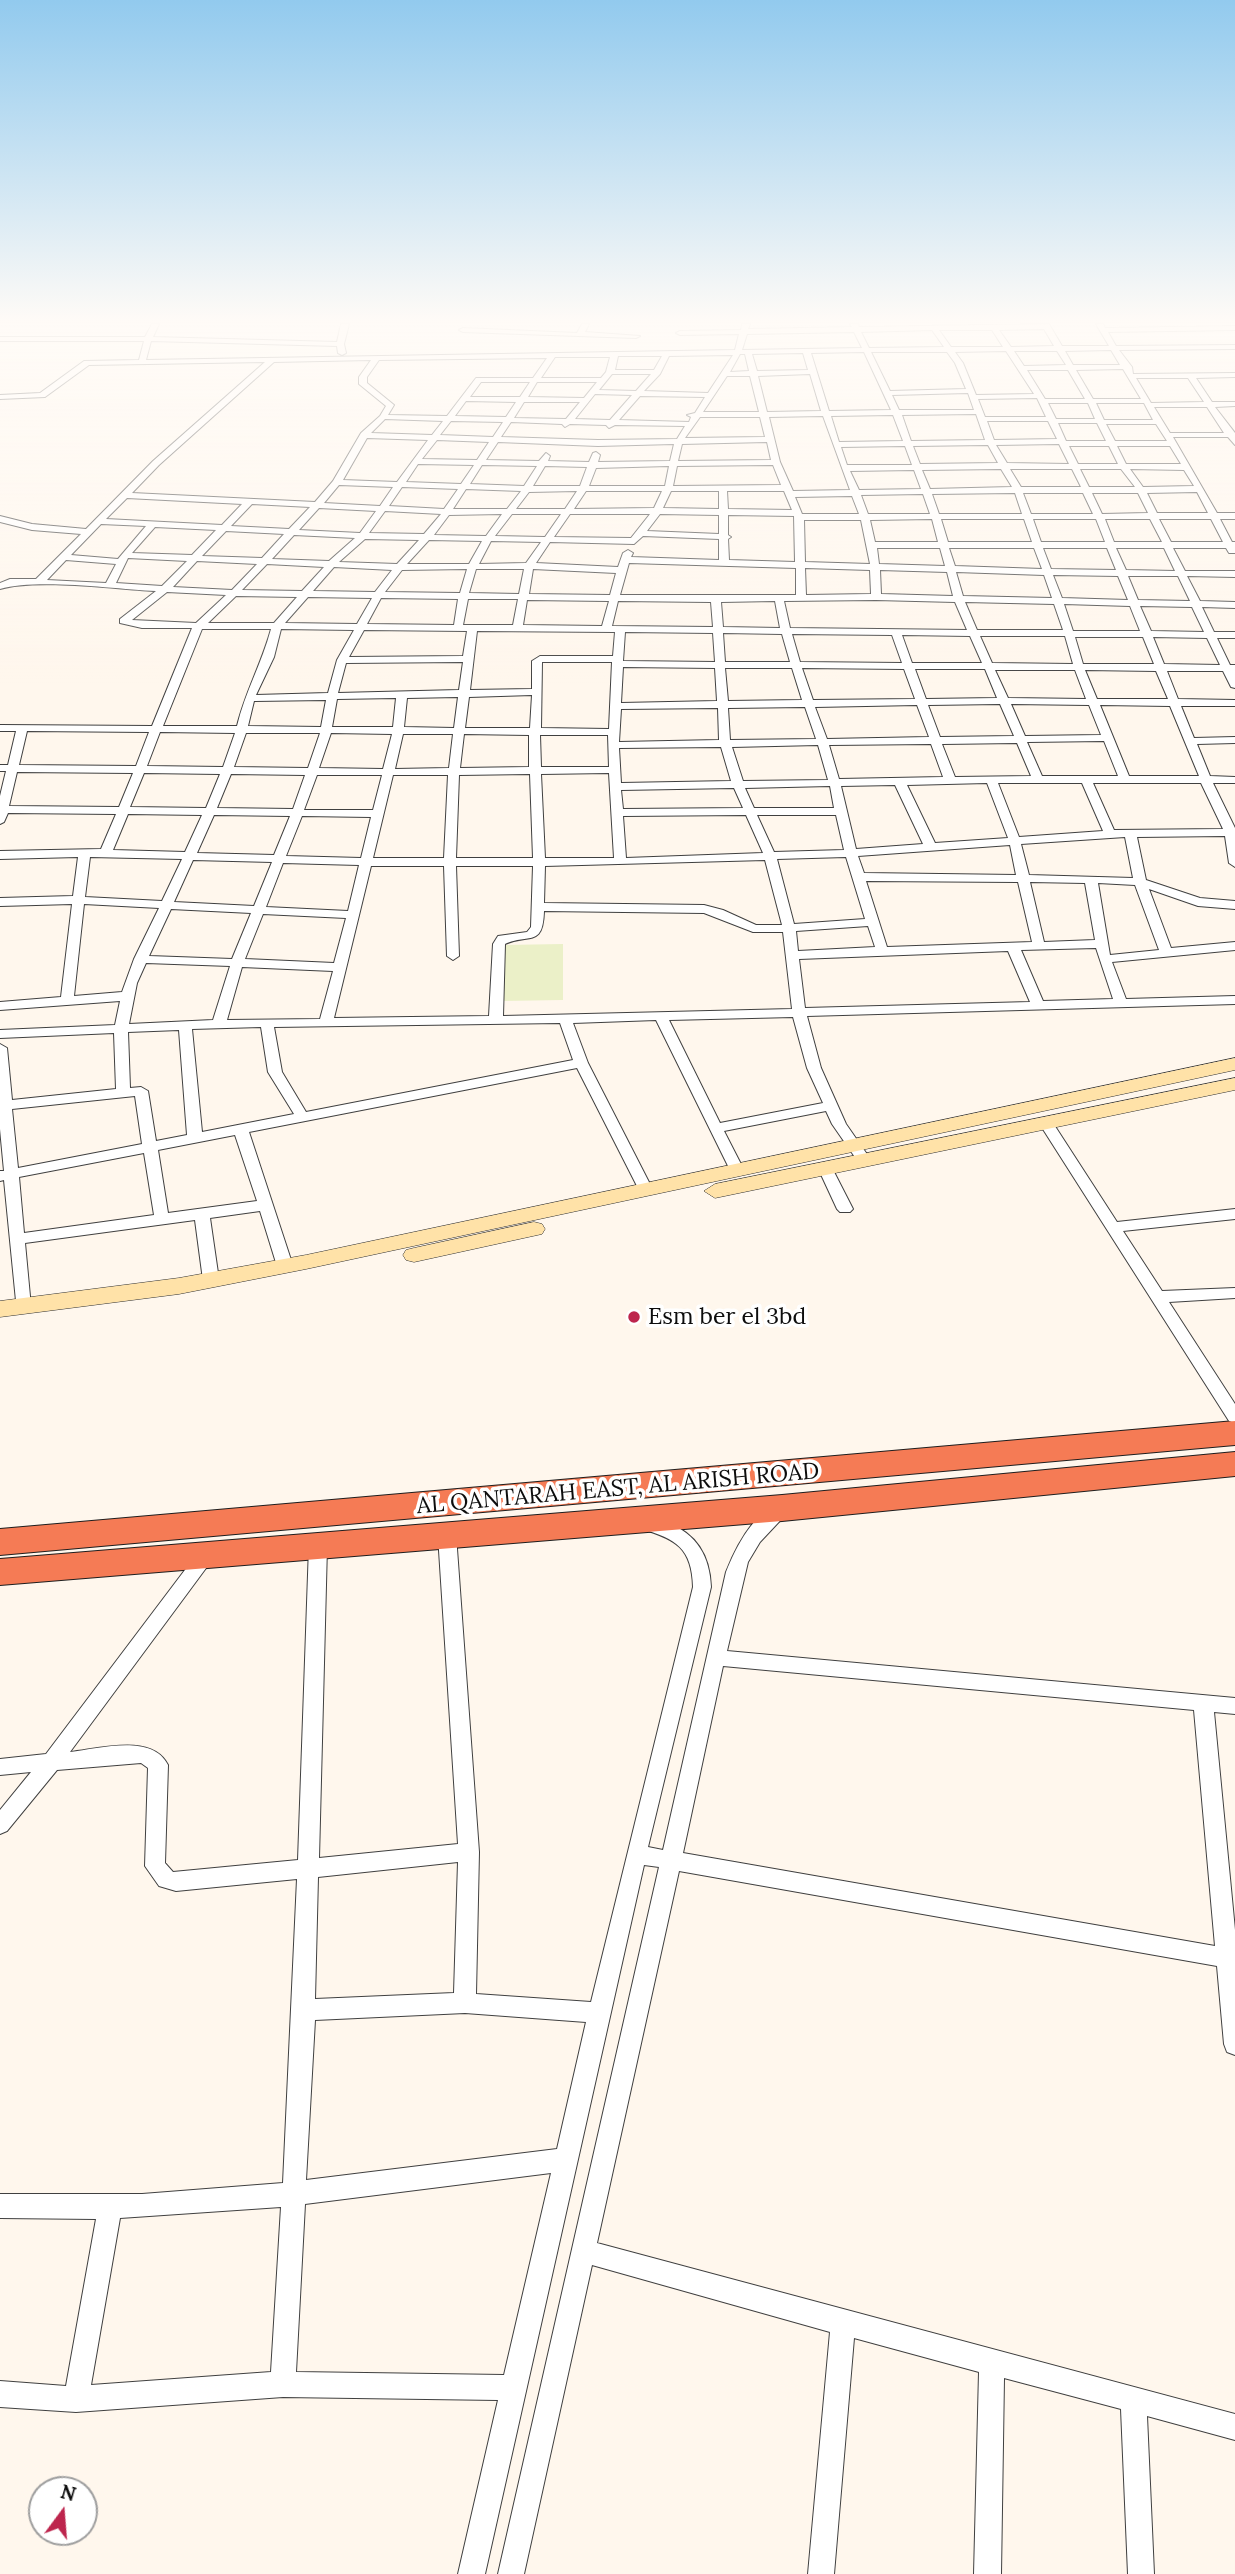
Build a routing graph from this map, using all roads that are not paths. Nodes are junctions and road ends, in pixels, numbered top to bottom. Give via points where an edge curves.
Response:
1 (177, 444) edge
2 (359, 444) edge
3 (428, 444) edge
4 (490, 444) edge
5 (550, 444) edge
6 (598, 444) edge
7 (678, 444) edge
8 (771, 444) edge
9 (867, 444) edge
10 (907, 444) edge
11 (992, 444) edge
12 (1064, 444) edge
13 (1112, 444) edge
14 (1173, 444) edge
15 (836, 445) joint
16 (416, 461) junction
17 (776, 462) junction
18 (477, 463) junction
19 (542, 464) junction
20 (673, 464) junction
21 (594, 465) junction
22 (1004, 466) junction
23 (1073, 466) junction
24 (1123, 466) junction
25 (915, 467) junction
26 (1187, 467) junction
27 (844, 468) junction
28 (337, 482) junction
29 (400, 485) junction
30 (669, 486) junction
31 (462, 487) junction
32 (723, 487) junction
33 (584, 488) junction
34 (528, 489) junction
35 (1200, 489) junction
36 (1018, 490) junction
37 (1086, 490) junction
38 (1141, 490) junction
39 (789, 491) junction
40 (925, 491) junction
41 (857, 493) junction
42 (127, 495) junction
43 (250, 502) junction
44 (317, 505) junction
45 (383, 510) junction
46 (657, 511) junction
47 (446, 512) junction
48 (566, 512) junction
49 (724, 512) junction
50 (510, 513) junction
51 (798, 515) junction
52 (1155, 515) junction
53 (1030, 516) junction
54 (1099, 516) junction
55 (1213, 516) junction
56 (1235, 516) edge
57 (936, 517) junction
58 (863, 518) junction
59 (0, 519) edge
60 (100, 521) junction
61 (153, 524) junction
62 (220, 529) junction
63 (88, 532) junction
64 (291, 532) junction
65 (363, 536) junction
66 (637, 537) junction
67 (726, 537) junction
68 (426, 538) junction
69 (488, 539) junction
70 (546, 540) junction
71 (874, 545) junction
72 (1038, 545) junction
73 (1170, 545) junction
74 (1232, 545) edge
75 (945, 546) junction
76 (1110, 546) junction
77 (1235, 556) edge
78 (61, 557) junction
79 (123, 558) junction
80 (192, 558) junction
81 (262, 561) junction
82 (724, 563) junction
83 (331, 564) junction
84 (623, 565) junction
85 (799, 565) junction
86 (529, 566) junction
87 (399, 567) junction
88 (472, 567) junction
89 (877, 567) junction
90 (952, 569) junction
91 (1049, 572) junction
92 (1121, 574) junction
93 (1235, 574) edge
94 (1183, 575) junction
95 (39, 582) junction
96 (110, 585) junction
97 (0, 586) edge
98 (166, 589) junction
99 (234, 593) junction
100 (304, 594) junction
101 (378, 595) junction
102 (464, 595) junction
103 (523, 596) junction
104 (615, 597) junction
105 (876, 597) junction
106 (779, 598) junction
107 (801, 598) junction
108 (716, 599) junction
109 (959, 599) junction
110 (1059, 601) junction
111 (1134, 603) junction
112 (1197, 604) junction
113 (1235, 605) edge
114 (198, 626) junction
115 (277, 626) junction
116 (362, 626) junction
117 (458, 628) junction
118 (472, 629) junction
119 (517, 629) junction
120 (606, 631) junction
121 (620, 631) junction
122 (716, 632) junction
123 (784, 632) junction
124 (896, 632) junction
125 (974, 632) junction
126 (1069, 632) junction
127 (1147, 634) junction
128 (1211, 635) junction
129 (1235, 635) edge
130 (468, 659) junction
131 (342, 660) junction
132 (616, 662) junction
133 (720, 665) junction
134 (797, 665) junction
135 (991, 665) junction
136 (1078, 665) junction
137 (1159, 665) junction
138 (910, 666) junction
139 (1231, 668) edge
140 (1235, 685) edge
141 (537, 692) junction
142 (465, 693) junction
143 (333, 694) junction
144 (402, 694) junction
145 (249, 698) junction
146 (1004, 701) junction
147 (1091, 701) junction
148 (1176, 701) junction
149 (810, 702) junction
150 (923, 702) junction
151 (1235, 703) edge
152 (724, 704) junction
153 (614, 706) junction
154 (0, 728) edge
155 (22, 728) junction
156 (157, 731) junction
157 (458, 731) junction
158 (241, 732) junction
159 (326, 732) junction
160 (398, 732) junction
161 (535, 732) junction
162 (613, 732) junction
163 (1019, 738) junction
164 (1108, 738) junction
165 (937, 740) junction
166 (1235, 740) edge
167 (822, 741) junction
168 (1191, 741) junction
169 (725, 742) junction
170 (613, 745) junction
171 (6, 768) edge
172 (141, 768) junction
173 (228, 769) junction
174 (614, 770) junction
175 (312, 771) junction
176 (388, 772) junction
177 (453, 772) junction
178 (535, 772) junction
179 (1124, 778) junction
180 (1038, 779) junction
181 (1086, 779) junction
182 (950, 780) junction
183 (991, 780) junction
184 (1206, 780) junction
185 (1235, 780) edge
186 (898, 781) junction
187 (836, 783) junction
188 (738, 785) junction
189 (615, 787) junction
190 (121, 810) junction
191 (750, 811) junction
192 (841, 811) junction
193 (1, 813) edge
194 (209, 813) junction
195 (617, 813) junction
196 (297, 814) junction
197 (378, 814) junction
198 (1233, 832) edge
199 (1110, 834) junction
200 (1130, 834) junction
201 (1015, 842) junction
202 (931, 848) junction
203 (106, 853) junction
204 (851, 853) junction
205 (84, 854) junction
206 (0, 855) edge
207 (187, 858) junction
208 (771, 858) junction
209 (279, 860) junction
210 (364, 862) junction
211 (448, 862) junction
212 (620, 862) junction
213 (538, 863) junction
214 (1235, 863) edge
215 (858, 877) junction
216 (1024, 877) junction
217 (1091, 878) junction
218 (1140, 882) junction
219 (79, 900) junction
220 (0, 902) edge
221 (166, 905) junction
222 (1235, 905) edge
223 (538, 906) junction
224 (258, 912) junction
225 (352, 915) junction
226 (871, 922) junction
227 (789, 927) junction
228 (1102, 944) junction
229 (1040, 946) junction
230 (1235, 946) edge
231 (1013, 947) junction
232 (882, 951) junction
233 (1167, 954) junction
234 (794, 955) junction
235 (453, 956) dead end
236 (140, 959) junction
237 (1104, 959) junction
238 (237, 963) junction
239 (339, 967) junction
240 (127, 996) junction
241 (67, 999) junction
242 (1235, 1000) edge
243 (1121, 1004) junction
244 (0, 1006) edge
245 (1038, 1006) junction
246 (799, 1013) junction
247 (660, 1016) junction
248 (565, 1019) junction
249 (496, 1020) junction
250 (267, 1023) junction
251 (326, 1023) junction
252 (219, 1024) junction
253 (185, 1025) junction
254 (121, 1027) junction
255 (0, 1034) edge
256 (0, 1048) edge
257 (581, 1063) junction
258 (1235, 1064) edge
259 (1235, 1084) edge
260 (123, 1091) junction
261 (7, 1105) junction
262 (830, 1106) junction
263 (303, 1118) junction
264 (1045, 1123) junction
265 (715, 1128) junction
266 (241, 1130) junction
267 (195, 1140) junction
268 (148, 1149) junction
269 (858, 1152) junction
270 (825, 1168) junction
271 (737, 1170) junction
272 (6, 1175) edge
273 (646, 1190) junction
274 (266, 1205) junction
275 (845, 1209) dead end
276 (1235, 1214) edge
277 (202, 1215) junction
278 (162, 1220) junction
279 (1114, 1227) junction
280 (17, 1240) junction
281 (430, 1243) junction
282 (285, 1266) junction
283 (211, 1280) junction
284 (1235, 1293) edge
285 (1159, 1297) junction
286 (23, 1307) junction
287 (60, 1309) junction
288 (0, 1310) edge
289 (0, 1323) edge
290 (1235, 1417) edge
291 (1235, 1433) edge
292 (1235, 1465) edge
293 (782, 1508) junction
294 (629, 1520) junction
295 (447, 1535) junction
296 (0, 1542) edge
297 (318, 1546) junction
298 (206, 1555) junction
299 (0, 1572) edge
300 (716, 1658) junction
301 (1203, 1703) junction
302 (1235, 1706) edge
303 (52, 1761) junction
304 (0, 1767) edge
305 (0, 1825) edge
306 (469, 1852) junction
307 (636, 1854) junction
308 (671, 1859) junction
309 (310, 1866) junction
310 (1225, 1958) junction
311 (465, 2003) junction
312 (304, 2010) junction
313 (599, 2014) junction
314 (1235, 2043) edge
315 (566, 2160) junction
316 (294, 2192) junction
317 (0, 2206) edge
318 (110, 2209) junction
319 (583, 2251) junction
320 (843, 2323) junction
321 (992, 2363) junction
322 (283, 2384) junction
323 (514, 2388) junction
324 (0, 2394) edge
325 (76, 2399) junction
326 (1133, 2400) junction
327 (1235, 2427) edge
328 (471, 2574) edge
329 (511, 2574) edge
330 (821, 2574) edge
331 (988, 2574) edge
332 (1141, 2574) edge

1 - 42 street
2 - 28 street
3 - 16 street
4 - 18 street
5 - 19 street
6 - 21 street
7 - 20 street
8 - 17 street
9 - 15 street
10 - 25 street
11 - 22 street
12 - 23 street
13 - 24 street
14 - 26 street
15 - 27 street
16 - 18 street
16 - 29 street
17 - 20 street
17 - 39 street
18 - 19 street
18 - 31 street
19 - 21 street
19 - 34 street
20 - 21 street
20 - 30 street
21 - 33 street
22 - 23 street
22 - 25 street
22 - 36 street
23 - 24 street
23 - 37 street
24 - 26 street
24 - 38 street
25 - 27 street
25 - 40 street
26 - 35 street
27 - 41 street
28 - 29 street
28 - 44 street
29 - 31 street
29 - 45 street
30 - 32 street
30 - 33 street
30 - 46 street
31 - 34 street
31 - 47 street
32 - 39 street
32 - 49 street
33 - 34 street
33 - 48 street
34 - 50 street
35 - 38 street
35 - 55 street
36 - 37 street
36 - 40 street
36 - 53 street
37 - 38 street
37 - 54 street
38 - 52 street
39 - 41 street
39 - 51 street
40 - 41 street
40 - 57 street
41 - 58 street
42 - 43 street
42 - 60 street
43 - 44 street
43 - 62 street
44 - 45 street
44 - 64 street
45 - 47 street
45 - 65 street
46 - 48 street
46 - 49 street
46 - 66 street
47 - 50 street
47 - 68 street
48 - 50 street
48 - 70 street
49 - 51 street
49 - 67 street
50 - 69 street
51 - 58 street
51 - 85 street
52 - 54 street
52 - 55 street
52 - 73 street
53 - 54 street
53 - 57 street
53 - 72 street
54 - 76 street
55 - 56 street
55 - 74 street
57 - 58 street
57 - 75 street
58 - 71 street
59 - 63 street
60 - 61 street
60 - 63 street
61 - 62 street
61 - 79 street
62 - 64 street
62 - 80 street
63 - 78 street
64 - 65 street
64 - 81 street
65 - 68 street
65 - 83 street
66 - 67 street
66 - 70 street
66 - 84 street
67 - 82 street
68 - 69 street
68 - 87 street
69 - 70 street
69 - 88 street
70 - 86 street
71 - 75 street
71 - 89 street
72 - 75 street
72 - 76 street
72 - 91 street
73 - 74 street
73 - 76 street
73 - 94 street
74 - 77 street
75 - 90 street
76 - 92 street
78 - 79 street
78 - 95 street
79 - 80 street
79 - 96 street
80 - 81 street
80 - 98 street
81 - 83 street
81 - 99 street
82 - 84 street
82 - 85 street
83 - 87 street
83 - 100 street
84 - 86 street
84 - 104 street
85 - 89 street
85 - 107 street
86 - 88 street
86 - 103 street
87 - 88 street
87 - 101 street
88 - 102 street
89 - 90 street
89 - 105 street
90 - 91 street
90 - 109 street
91 - 92 street
91 - 110 street
92 - 94 street
92 - 111 street
93 - 94 street
94 - 112 street
95 - 96 street
95 - 97 street
96 - 98 street
98 - 99 street
98 - 114 street via 124,621
99 - 100 street
99 - 114 street
100 - 101 street
100 - 115 street
101 - 102 street
101 - 116 street
102 - 103 street
102 - 117 street
103 - 104 street
103 - 119 street
104 - 108 street
104 - 120 street
105 - 107 street
105 - 109 street
106 - 107 street
106 - 108 street
106 - 123 street
108 - 122 street
109 - 110 street
109 - 125 street
110 - 111 street
110 - 126 street
111 - 112 street
111 - 127 street
112 - 113 street
112 - 128 street
114 - 115 street
114 - 156 street
115 - 116 street
115 - 145 street via 269,657
116 - 117 street
116 - 131 street
117 - 118 street
118 - 119 street
118 - 130 street
119 - 120 street
120 - 121 street
121 - 122 street
121 - 132 street
122 - 123 street
122 - 133 street
123 - 124 street
123 - 134 street
124 - 125 street
124 - 138 street
125 - 126 street
125 - 135 street
126 - 127 street
126 - 136 street
127 - 128 street
127 - 137 street
128 - 129 street
128 - 139 street
130 - 131 street
130 - 142 street
131 - 143 street
132 - 133 street
132 - 141 street via 540,659
132 - 153 street
133 - 134 street
133 - 152 street
134 - 138 street
134 - 149 street
135 - 136 street
135 - 138 street
135 - 146 street
136 - 137 street
136 - 147 street
137 - 139 street
137 - 148 street
138 - 150 street
139 - 140 street
141 - 142 street
141 - 161 street
142 - 144 street
142 - 157 street
143 - 144 street
143 - 145 street
143 - 159 street
144 - 160 street
145 - 158 street
146 - 147 street
146 - 150 street
146 - 163 street
147 - 148 street
147 - 164 street
148 - 151 street
148 - 168 street
149 - 150 street
149 - 152 street
149 - 167 street
150 - 165 street
152 - 153 street
152 - 169 street
153 - 162 street
154 - 155 street
155 - 156 street
155 - 171 street
156 - 158 street
156 - 172 street
157 - 160 street
157 - 161 street
157 - 177 street
158 - 159 street
158 - 173 street
159 - 160 street
159 - 175 street
160 - 176 street
161 - 162 street
161 - 178 street
162 - 170 street
163 - 164 street
163 - 165 street
163 - 180 street
164 - 179 street
165 - 167 street
165 - 182 street
166 - 168 street
167 - 169 street
167 - 187 street
168 - 184 street
169 - 170 street
169 - 188 street
170 - 174 street
171 - 172 street
171 - 193 street
172 - 173 street
172 - 190 street
173 - 175 street
173 - 194 street
174 - 178 street
174 - 189 street
175 - 176 street
175 - 196 street
176 - 177 street
176 - 197 street
177 - 178 street
177 - 211 street
178 - 213 street
179 - 181 street
179 - 184 street
180 - 181 street
180 - 183 street
181 - 199 street
182 - 183 street
182 - 186 street
183 - 201 street
184 - 185 street
184 - 198 street
186 - 187 street
186 - 202 street
187 - 188 street
187 - 192 street
188 - 189 street
188 - 191 street
189 - 195 street
190 - 193 street
190 - 194 street
190 - 203 street
191 - 192 street
191 - 195 street
191 - 208 street
192 - 204 street
194 - 196 street
194 - 207 street
195 - 212 street
196 - 197 street
196 - 209 street
197 - 210 street
198 - 200 street
198 - 214 street
199 - 200 street
199 - 201 street
200 - 218 street
201 - 202 street
201 - 216 street
202 - 204 street
203 - 205 street
203 - 207 street
204 - 208 street
204 - 215 street
205 - 206 street
205 - 219 street
207 - 209 street
207 - 221 street
208 - 212 street
208 - 227 street
209 - 210 street
209 - 224 street
210 - 211 street
210 - 225 street
211 - 213 street
211 - 235 street
212 - 213 street
213 - 223 street
215 - 216 street
215 - 226 street
216 - 217 street
216 - 229 street
217 - 218 street
217 - 228 street
218 - 222 street via 1198,901
218 - 233 street
219 - 220 street
219 - 221 street
219 - 241 street
221 - 224 street
221 - 236 street
223 - 227 street via 704,909 724,912 753,929
223 - 249 street via 535,933 502,939 499,944
224 - 225 street
224 - 238 street
225 - 239 street
226 - 227 street
226 - 232 street
227 - 234 street
228 - 229 street
228 - 237 street
229 - 231 street
230 - 233 street
231 - 232 street
231 - 245 street
232 - 234 street
233 - 237 street
234 - 246 street
236 - 238 street
236 - 240 street
237 - 243 street
238 - 239 street
238 - 252 street
239 - 251 street
240 - 241 street
240 - 254 street
241 - 244 street
242 - 243 street
243 - 245 street
245 - 246 street
246 - 247 street
246 - 262 street
247 - 248 street
247 - 265 street
248 - 249 street
248 - 257 street
249 - 251 street
250 - 251 street
250 - 252 street
250 - 263 street via 275,1072
252 - 253 street
253 - 254 street
253 - 267 street
254 - 255 street
254 - 260 street
256 - 261 street
257 - 263 street
257 - 273 street
258 - 269 main road
259 - 264 main road
260 - 261 street
260 - 268 street via 142,1092
261 - 272 street
262 - 265 street
262 - 269 street
263 - 266 street
264 - 269 main road
264 - 279 street
265 - 271 street
266 - 267 street
266 - 274 street
267 - 268 street
268 - 272 street
268 - 278 street
269 - 270 main road
269 - 271 main road
270 - 275 street
270 - 281 main road
271 - 273 main road
272 - 280 street
273 - 281 main road
274 - 277 street
274 - 282 street
276 - 279 street
277 - 278 street
277 - 283 street
278 - 280 street
279 - 285 street
280 - 286 street
281 - 282 main road
281 - 287 main road via 190,1299
282 - 283 main road
283 - 287 main road
284 - 285 street
285 - 290 street
286 - 287 main road
286 - 288 main road
287 - 289 main road
291 - 296 highway, AL QANTARAH EAST, AL ARISH ROAD
292 - 293 highway, AL QANTARAH EAST, AL ARISH ROAD
293 - 294 highway, AL QANTARAH EAST, AL ARISH ROAD
293 - 300 street via 742,1551
294 - 295 highway, AL QANTARAH EAST, AL ARISH ROAD
294 - 307 street via 673,1532 696,1551 703,1570
295 - 297 highway, AL QANTARAH EAST, AL ARISH ROAD
295 - 306 street
297 - 298 highway, AL QANTARAH EAST, AL ARISH ROAD
297 - 309 street
298 - 299 highway, AL QANTARAH EAST, AL ARISH ROAD
298 - 303 street
300 - 301 street
300 - 308 street
301 - 302 street
301 - 310 street
303 - 304 street
303 - 305 street
303 - 309 street via 134,1754 153,1759 158,1765 155,1866 166,1879 213,1880
306 - 309 street
306 - 311 street
307 - 308 street
307 - 313 street
308 - 310 street
308 - 319 street
309 - 312 street
310 - 314 street
311 - 312 street
311 - 313 street
312 - 316 street
313 - 315 street
315 - 316 street
315 - 323 street
316 - 318 street
316 - 322 street
317 - 318 street
318 - 325 street
319 - 320 street
319 - 329 street
320 - 321 street
320 - 330 street
321 - 326 street
321 - 331 street
322 - 323 street
322 - 325 street
323 - 328 street
324 - 325 street
326 - 327 street
326 - 332 street

